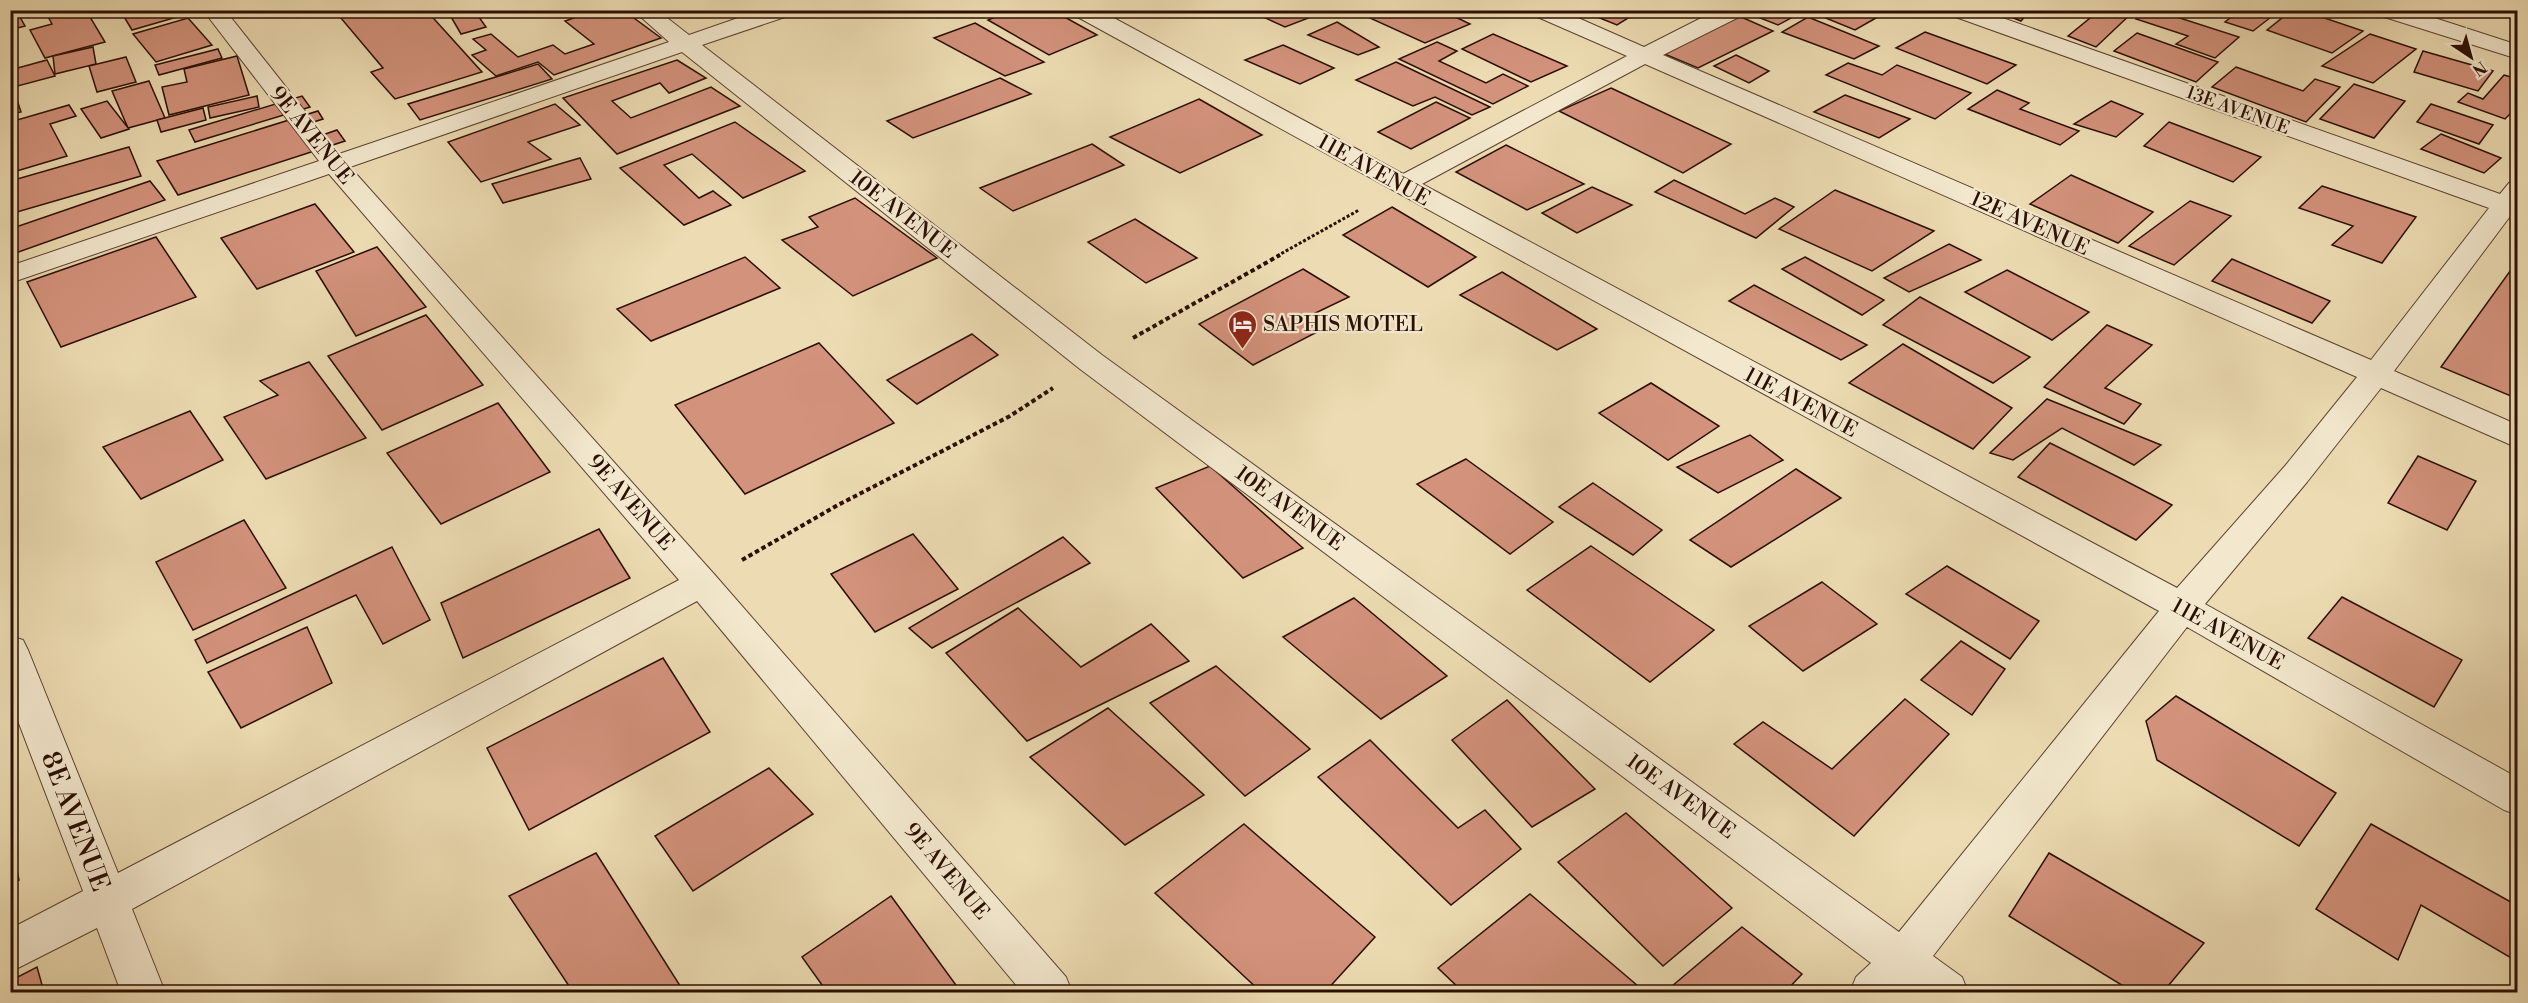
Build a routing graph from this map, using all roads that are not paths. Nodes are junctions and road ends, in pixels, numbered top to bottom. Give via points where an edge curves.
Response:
1 (213, 10) edge
2 (644, 10) edge
3 (783, 10) edge
4 (1082, 10) edge
5 (1540, 10) edge
6 (1735, 10) edge
7 (1958, 10) edge
8 (2386, 10) edge
9 (686, 44) junction
10 (2517, 52) edge
11 (1645, 55) junction
12 (335, 165) junction
13 (1401, 185) junction
14 (2513, 200) edge
15 (10, 275) edge
16 (2376, 374) junction
17 (2517, 438) edge
18 (702, 583) junction
19 (2182, 607) junction
20 (10, 650) edge
21 (2517, 798) edge
22 (106, 901) junction
23 (10, 952) edge
24 (1904, 960) junction
25 (143, 993) edge
26 (1050, 993) edge
27 (1872, 993) edge
28 (1946, 993) edge

1 - 12 street, 9E AVENUE
2 - 9 street, 10E AVENUE
3 - 9 street
4 - 13 street, 11E AVENUE
5 - 11 street, 12E AVENUE
6 - 11 street
7 - 14 street, 13E AVENUE
8 - 10 street
9 - 12 street
9 - 24 street, 10E AVENUE via 1091,362
11 - 13 street
11 - 16 street, 12E AVENUE
12 - 15 street
12 - 18 street, 9E AVENUE
13 - 19 street, 11E AVENUE
14 - 16 street
16 - 17 street, 12E AVENUE
16 - 19 street
18 - 22 street
18 - 26 street, 9E AVENUE
19 - 21 street, 11E AVENUE
19 - 24 street
20 - 22 street, 8E AVENUE
22 - 23 street
22 - 25 street, 8E AVENUE
24 - 27 street
24 - 28 street, 10E AVENUE

